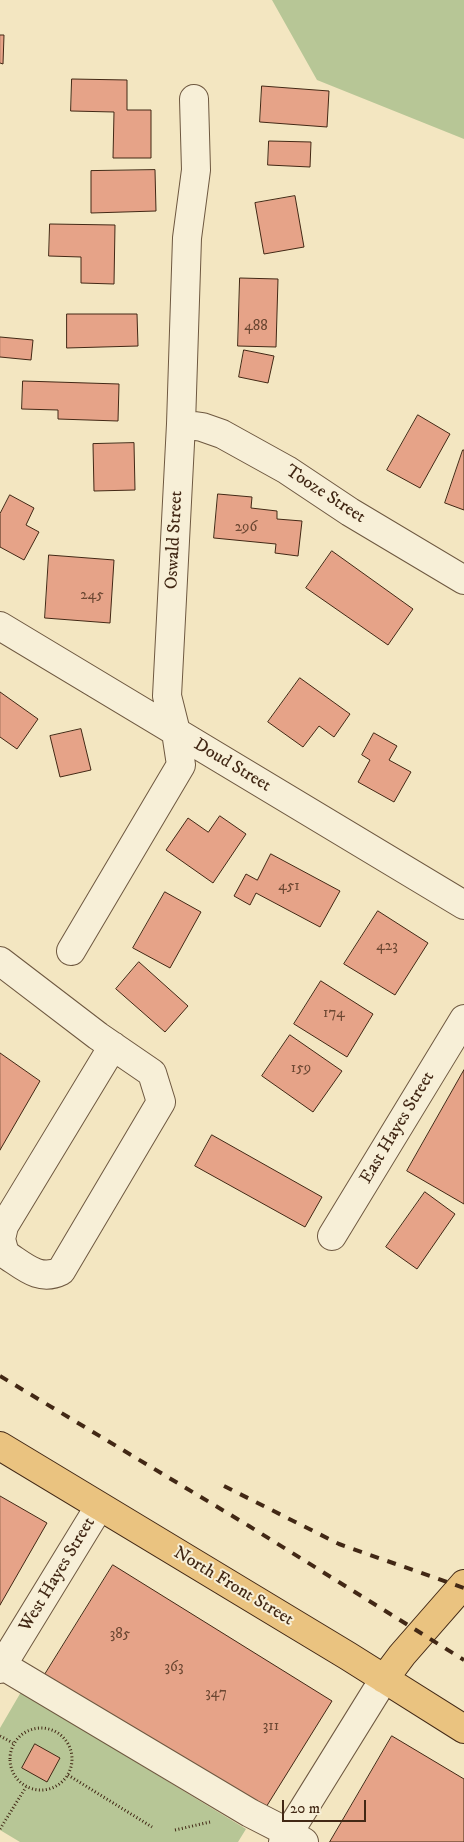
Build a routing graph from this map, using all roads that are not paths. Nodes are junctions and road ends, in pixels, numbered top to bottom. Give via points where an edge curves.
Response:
1 (194, 99) dead end
2 (181, 424) junction
3 (464, 580) edge
4 (0, 626) edge
5 (176, 732) junction
6 (464, 905) edge
7 (71, 951) dead end
8 (0, 961) edge
9 (464, 1019) edge
10 (113, 1046) junction
11 (332, 1236) dead end
12 (0, 1446) edge
13 (99, 1507) junction
14 (464, 1584) edge
15 (1, 1666) edge
16 (384, 1679) junction
17 (464, 1729) edge
18 (292, 1839) edge

1 - 2 street, Oswald Street via 196,170 187,238
2 - 3 street, Tooze Street via 222,434 287,470
2 - 5 street, Oswald Street via 167,696
4 - 5 street, Doud Street
5 - 6 street, Doud Street
5 - 7 street, Oswald Street via 181,766
8 - 10 street
9 - 11 street, East Hayes Street
10 - 10 street via 152,1074 161,1102 61,1271 51,1276 38,1274 5,1254 1,1239 4,1226
12 - 13 main road, North Front Street
13 - 15 street, West Hayes Street
13 - 16 main road, North Front Street
14 - 16 main road
15 - 18 street
16 - 17 main road, North Front Street
16 - 18 street

